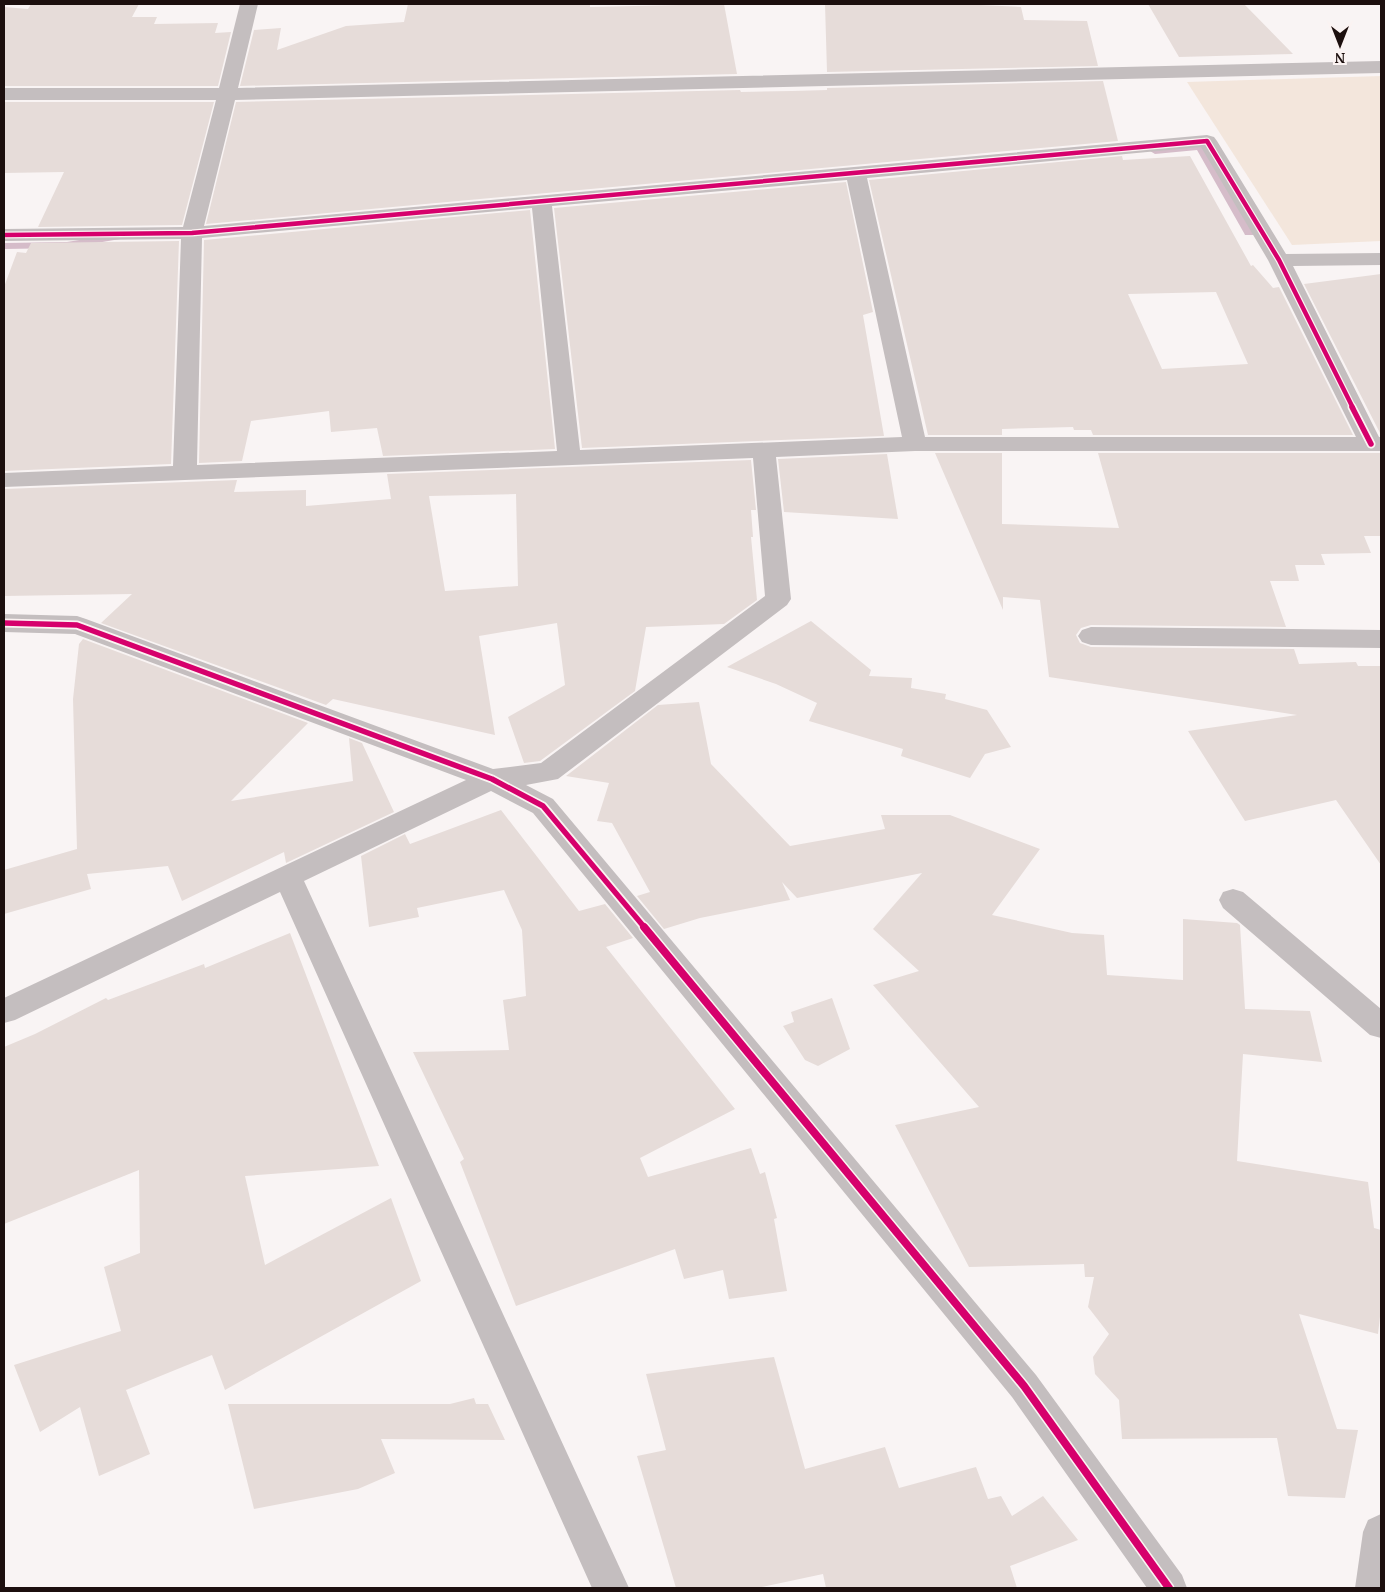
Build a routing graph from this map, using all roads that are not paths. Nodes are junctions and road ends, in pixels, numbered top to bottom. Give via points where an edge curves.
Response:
1 (249, 4) edge
2 (1381, 67) edge
3 (4, 94) edge
4 (227, 94) junction
5 (856, 173) junction
6 (541, 202) junction
7 (192, 234) junction
8 (4, 235) edge
9 (1381, 259) edge
10 (1279, 260) junction
11 (915, 444) junction
12 (1376, 444) edge
13 (764, 450) junction
14 (570, 458) junction
15 (185, 473) junction
16 (4, 480) edge
17 (4, 624) edge
18 (1091, 636) dead end
19 (1381, 639) edge
20 (492, 779) junction
21 (287, 876) junction
22 (1233, 900) dead end
23 (4, 1011) edge
24 (1381, 1026) edge
25 (1381, 1532) edge
26 (611, 1588) edge
27 (1169, 1588) edge
28 (1373, 1588) edge

1 - 4 street
2 - 4 street
3 - 4 street
4 - 7 street
5 - 6 street
5 - 10 street via 1206,141
5 - 11 street
6 - 7 street
6 - 14 street
7 - 8 street
7 - 15 street
9 - 10 street
10 - 12 street
11 - 12 street
11 - 13 street
13 - 14 street
13 - 20 street via 778,599 548,772
14 - 15 street
15 - 16 street
17 - 20 street via 77,625
18 - 19 street
20 - 21 street
20 - 27 street via 543,806 1024,1386
21 - 23 street
21 - 26 street
22 - 24 street
25 - 28 street

